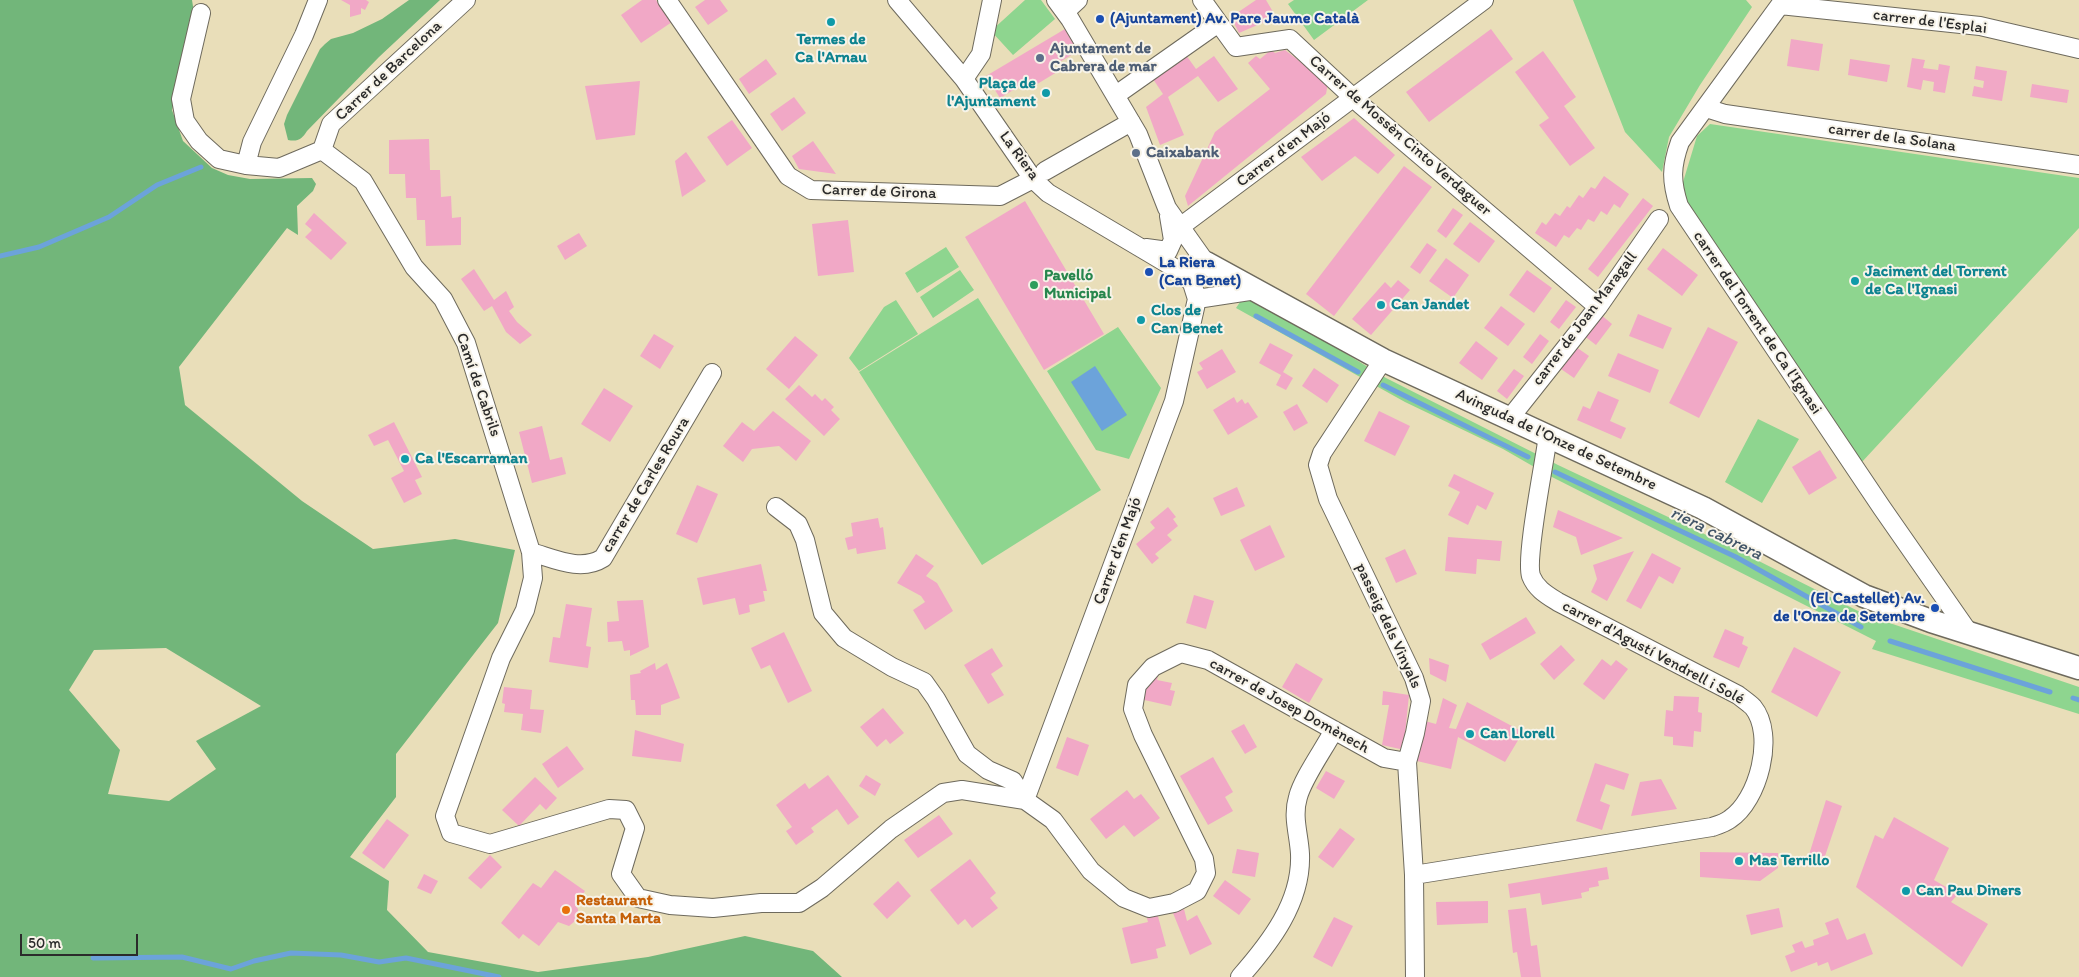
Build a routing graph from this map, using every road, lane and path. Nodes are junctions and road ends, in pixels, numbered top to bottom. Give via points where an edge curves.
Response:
1 (318, 0) edge
2 (466, 0) edge
3 (667, 0) edge
4 (898, 0) edge
5 (992, 0) edge
6 (1078, 0) edge
7 (1202, 0) edge
8 (1484, 0) edge
9 (1060, 6) edge
10 (1780, 6) joint
11 (201, 13) dead end
12 (1217, 24) junction
13 (2079, 49) edge
14 (964, 79) junction
15 (1116, 95) junction
16 (1354, 98) junction
17 (1706, 108) junction
18 (1131, 122) junction
19 (322, 150) junction
20 (246, 165) junction
21 (2079, 166) edge
22 (1039, 175) junction
23 (1168, 208) junction
24 (1659, 219) dead end
25 (1180, 227) junction
26 (1131, 243) junction
27 (1206, 263) junction
28 (1178, 270) junction
29 (1228, 275) junction
30 (1256, 290) junction
31 (1216, 297) junction
32 (1197, 299) junction
33 (1598, 307) junction
34 (1381, 365) junction
35 (712, 373) dead end
36 (1510, 418) junction
37 (1548, 435) junction
38 (776, 506) dead end
39 (531, 552) junction
40 (1968, 633) junction
41 (501, 658) joint
42 (2079, 668) edge
43 (1334, 730) junction
44 (1407, 762) junction
45 (1025, 800) junction
46 (1414, 875) junction
47 (1240, 977) edge
48 (1415, 977) edge

1 - 20 street via 252,142
2 - 19 street, Carrer de Barcelona via 332,124
3 - 22 street, Carrer de Girona via 788,176 811,190 1000,196
4 - 14 street, La Riera
5 - 14 street via 981,54
6 - 9 street
7 - 12 street, Carrer de Mossèn Cinto Verdaguer
8 - 16 street, Carrer d'en Majó
9 - 15 street
10 - 13 street, carrer de l'Esplai via 1980,26
10 - 17 street, carrer del Torrent de Ca l'Ignasi
11 - 20 street via 181,99 184,121 199,141 219,159
12 - 15 street
12 - 16 street, Carrer de Mossèn Cinto Verdaguer via 1236,47 1290,38
14 - 22 street, La Riera
15 - 18 street
16 - 25 street, Carrer d'en Majó
16 - 33 street, Carrer de Mossèn Cinto Verdaguer
17 - 21 street, carrer de la Solana via 1725,114
17 - 40 street, carrer del Torrent de Ca l'Ignasi via 1680,142 1673,162 1674,192 1679,206
18 - 22 street, Carrer de Girona
18 - 23 street
19 - 20 street via 279,168
19 - 39 street, Camí de Cabrils via 363,181 414,267 443,299 457,325 481,385
22 - 26 street, La Riera via 1048,193
23 - 25 street
23 - 26 street via 1173,240 1168,251
24 - 33 street, carrer de Joan Maragall
25 - 27 street
26 - 28 street, La Riera
27 - 28 street
27 - 29 street, Avinguda de l'Onze de Setembre
28 - 32 street, La Riera via 1192,283
29 - 30 street, Avinguda de l'Onze de Setembre
29 - 31 street
30 - 31 street
30 - 34 street, Avinguda de l'Onze de Setembre
31 - 32 street
32 - 45 street, Carrer d'en Majó via 1174,401
33 - 36 street, carrer de Joan Maragall
34 - 36 street, Avinguda de l'Onze de Setembre
34 - 44 street, passeig dels Vinyals via 1322,453 1318,465 1328,499 1418,689 1421,701
35 - 39 street, carrer de Carles Roura via 603,558 593,565 580,565
36 - 37 street, Avinguda de l'Onze de Setembre
37 - 40 street, Avinguda de l'Onze de Setembre via 1703,508 1864,596
37 - 46 street, carrer d'Agustí Vendrell i Solé via 1531,552 1531,574 1538,589 1738,695 1754,708 1763,732 1762,765 1748,800 1730,819 1712,827
38 - 45 street via 798,524 824,613 844,638 924,682 968,754 988,770 1013,781
39 - 41 street, Camí de Cabrils via 533,578 525,610
40 - 42 street, Avinguda de l'Onze de Setembre
41 - 45 street, carrer de Josep Domènech via 446,816 451,833 490,844 609,809 626,810 635,828 621,874 638,898 670,905 713,908 799,903 943,793 962,790
43 - 44 street, carrer de Josep Domènech via 1384,758
43 - 45 street, carrer de Josep Domènech via 1208,660 1181,653 1152,668 1137,685 1133,709 1204,859 1206,873 1197,891 1174,903 1149,908 1124,898 1092,871 1053,820
43 - 47 street via 1298,796 1294,818 1300,853 1298,881 1286,916
44 - 46 street, passeig dels Vinyals
46 - 48 street, passeig dels Vinyals

